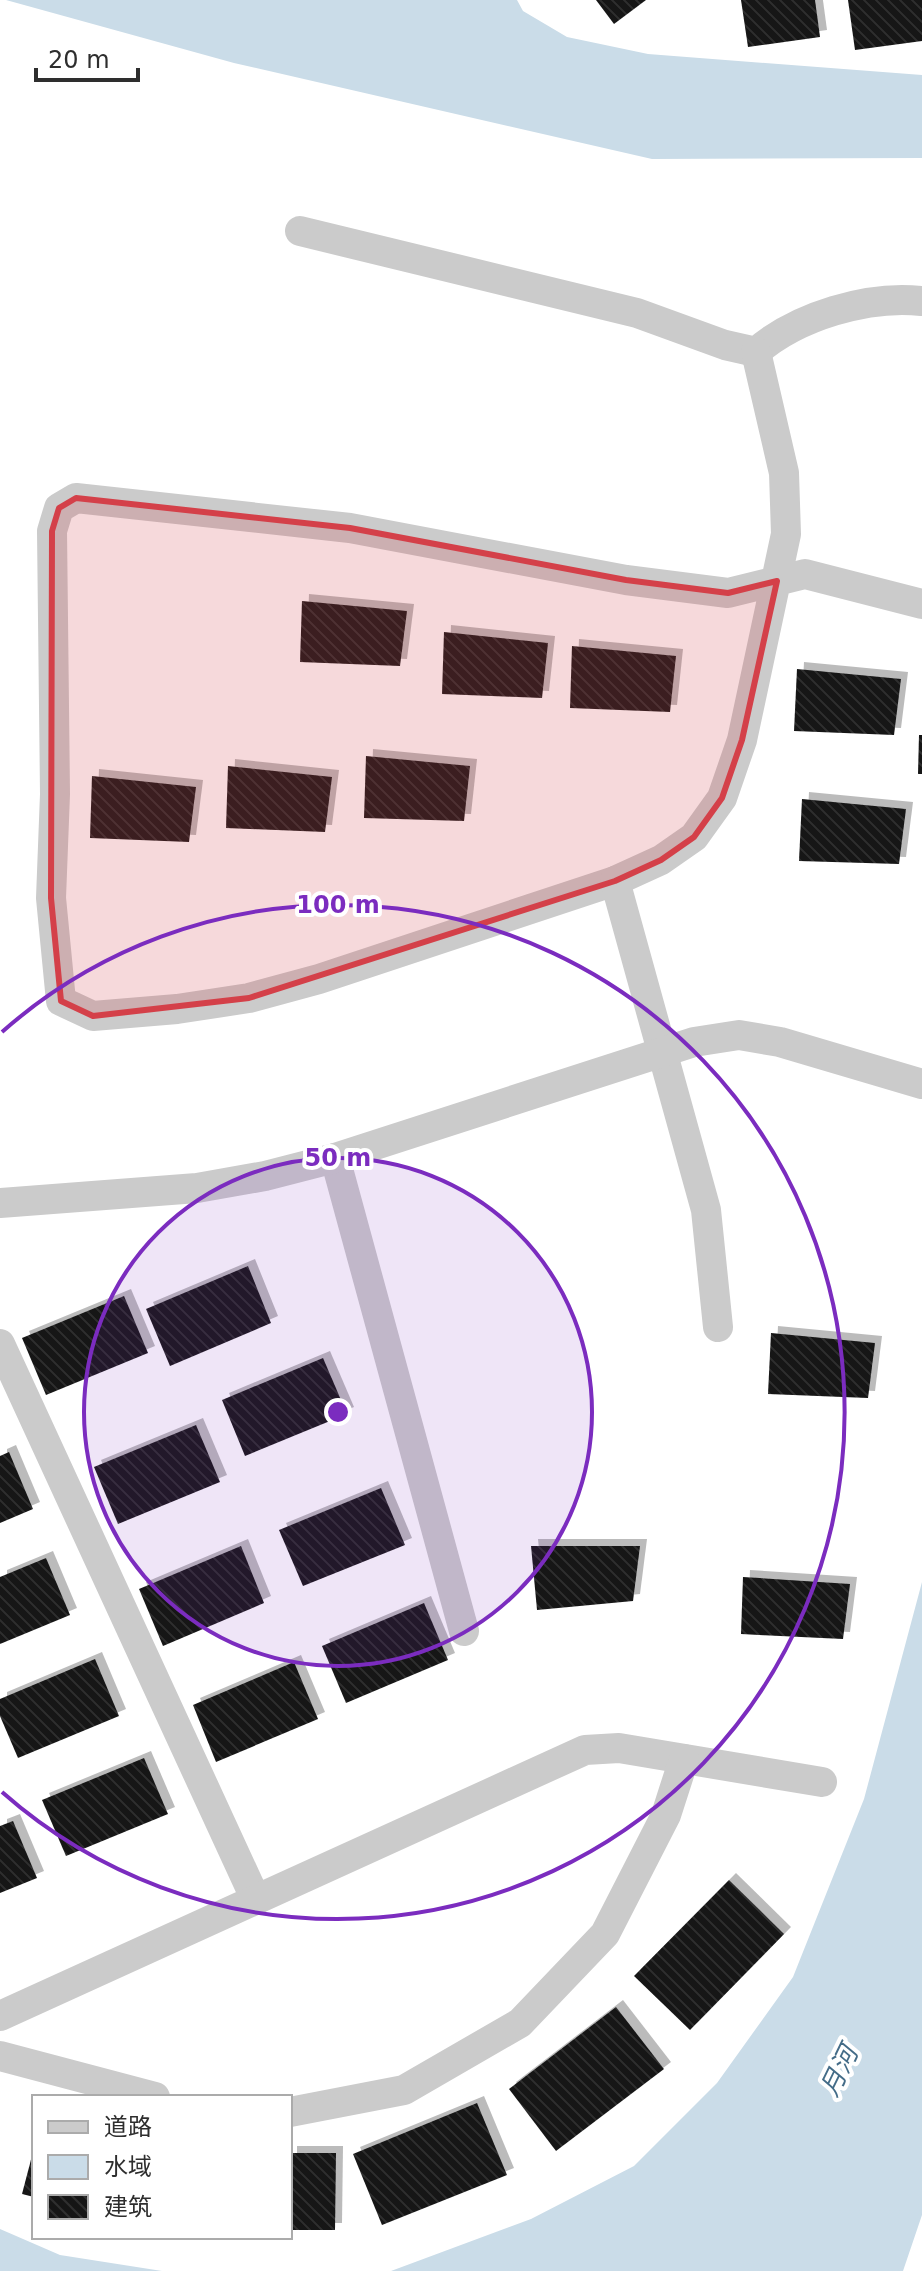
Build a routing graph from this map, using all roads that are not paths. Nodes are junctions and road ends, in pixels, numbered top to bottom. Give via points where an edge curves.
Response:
1 (300, 231) dead end
2 (922, 301) edge
3 (756, 352) junction
4 (777, 581) junction
5 (922, 604) edge
6 (615, 881) junction
7 (663, 1052) junction
8 (922, 1084) edge
9 (335, 1158) junction
10 (0, 1203) edge
11 (718, 1327) dead end
12 (0, 1344) edge
13 (464, 1631) dead end
14 (684, 1759) junction
15 (822, 1782) dead end
16 (256, 1900) junction
17 (0, 2016) edge
18 (0, 2056) edge
19 (147, 2095) edge
20 (292, 2112) edge

1 - 3 street via 637,313
2 - 3 street via 877,300 838,307
3 - 4 street via 784,473 786,534
4 - 5 street via 805,574
4 - 6 street via 742,740 722,798 694,837 661,860
4 - 6 street via 728,593 626,580 350,528 76,498 59,508 52,531 51,898 61,1001 93,1016 249,998
6 - 7 street
7 - 8 street via 739,1035
7 - 9 street
7 - 11 street via 706,1210
9 - 10 street via 197,1188
9 - 13 street
12 - 16 street
14 - 15 street
14 - 16 street via 619,1748 585,1750
14 - 20 street via 666,1815 605,1934 520,2023 404,2090
16 - 17 street
18 - 19 street

